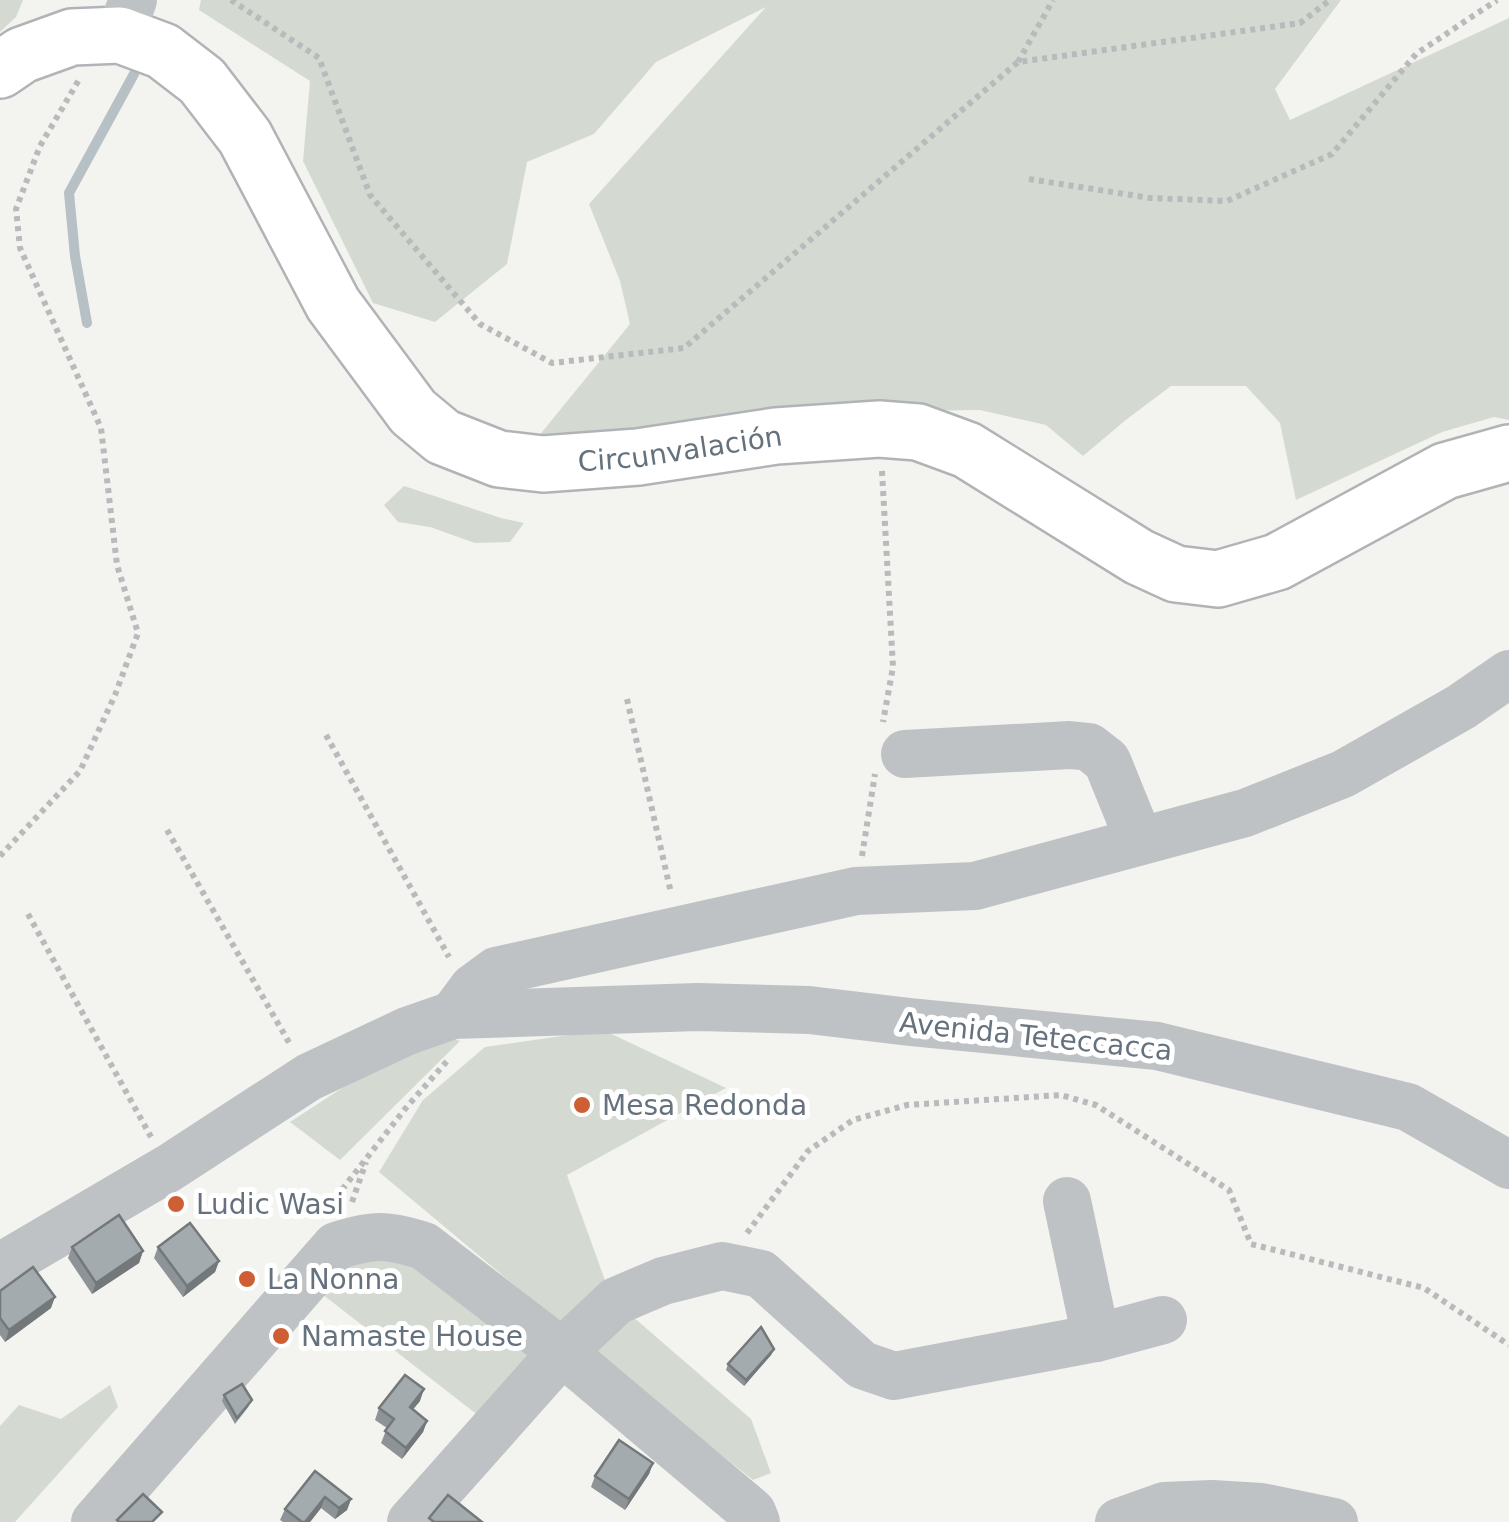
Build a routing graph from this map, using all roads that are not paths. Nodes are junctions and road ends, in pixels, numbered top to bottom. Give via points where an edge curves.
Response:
1 (113, 35) edge
2 (0, 70) edge
3 (1509, 453) edge
4 (1509, 674) edge
5 (888, 750) road end
6 (1138, 840) junction
7 (453, 1016) junction
8 (1509, 1165) edge
9 (1066, 1201) dead end
10 (0, 1268) edge
11 (1163, 1320) dead end
12 (1096, 1338) junction
13 (562, 1352) junction
14 (95, 1522) edge
15 (412, 1522) edge
16 (756, 1522) edge
17 (1119, 1522) edge
18 (1334, 1522) edge

1 - 2 highway, Circunvalación via 72,38
1 - 3 highway, Circunvalación via 163,51 202,81 246,137 333,304 413,412 443,437 499,459 543,464 776,436 918,432 967,450 1140,557 1176,574 1218,579 1277,562 1445,470
4 - 6 street via 1343,774 1245,812
5 - 6 street via 1089,747 1107,761
6 - 7 street via 975,886 856,891 496,972 473,988
7 - 8 street, Avenida Teteccacca via 698,1006 809,1010 1157,1046 1408,1108
7 - 10 street via 309,1077
9 - 12 street
11 - 12 street
12 - 13 street via 894,1376 862,1365 760,1274 722,1266 616,1301
13 - 14 street via 424,1246 366,1236 336,1246
13 - 15 street
13 - 16 street
17 - 18 street via 1164,1506 1212,1504

